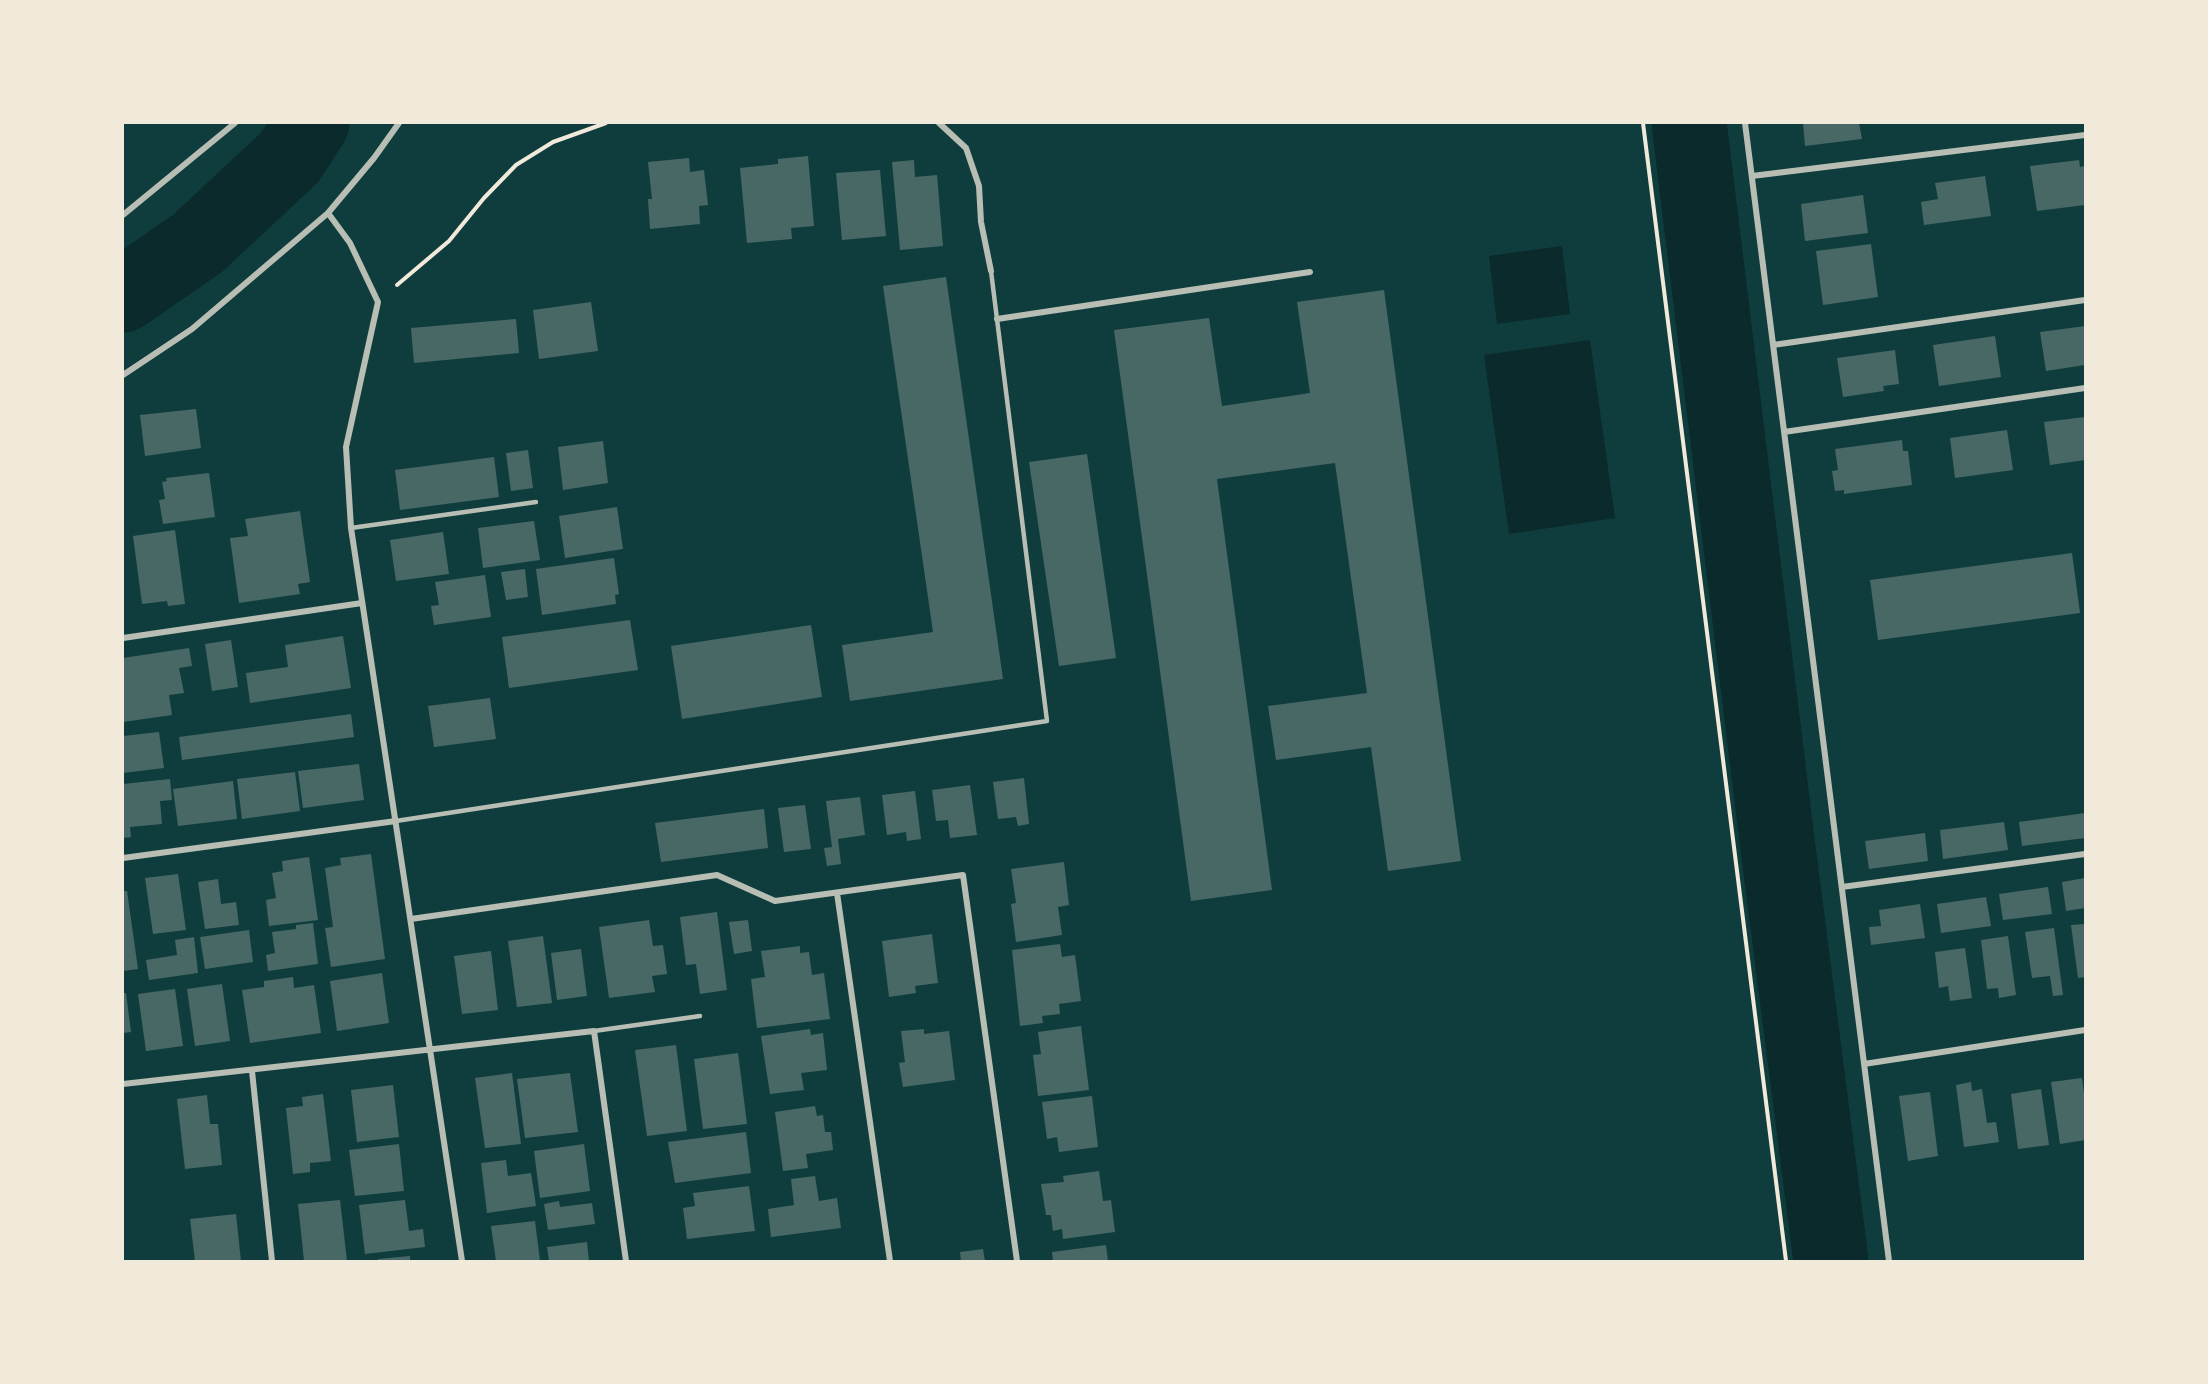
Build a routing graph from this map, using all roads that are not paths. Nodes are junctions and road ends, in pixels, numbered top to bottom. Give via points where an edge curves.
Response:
1 (235, 123) edge
2 (399, 123) edge
3 (939, 123) edge
4 (1745, 123) edge
5 (2085, 135) edge
6 (1752, 176) junction
7 (328, 213) junction
8 (123, 215) edge
9 (991, 271) joint
10 (1310, 273) dead end
11 (2085, 300) edge
12 (997, 319) junction
13 (1773, 345) junction
14 (123, 375) edge
15 (2085, 388) edge
16 (1784, 432) junction
17 (536, 502) dead end
18 (351, 528) junction
19 (362, 603) junction
20 (123, 638) edge
21 (396, 821) junction
22 (2085, 854) edge
23 (123, 858) edge
24 (1842, 887) junction
25 (837, 893) junction
26 (411, 919) junction
27 (699, 1016) dead end
28 (2085, 1030) edge
29 (594, 1031) junction
30 (430, 1050) junction
31 (1864, 1064) junction
32 (252, 1071) junction
33 (123, 1084) edge
34 (272, 1261) edge
35 (462, 1261) edge
36 (626, 1261) edge
37 (890, 1261) edge
38 (1017, 1261) edge
39 (1889, 1261) edge

1 - 8 street
2 - 7 street
3 - 9 street via 966,148 979,186 981,222
4 - 6 street
5 - 6 street
6 - 13 street
7 - 14 street via 192,329
7 - 18 street via 350,243 378,302 346,447
9 - 12 lane
10 - 12 street
11 - 13 street
12 - 21 lane via 1047,721
13 - 16 street
15 - 16 street
16 - 24 street
17 - 18 lane
18 - 19 street
19 - 20 street
19 - 21 street
21 - 23 street
21 - 26 street
22 - 24 street
24 - 31 street
25 - 26 street via 775,901 717,875
25 - 37 street
25 - 38 street via 963,875
26 - 30 street
27 - 29 lane
28 - 31 street
29 - 30 street
29 - 36 street
30 - 32 street
30 - 35 street
31 - 39 street
32 - 33 street
32 - 34 street

